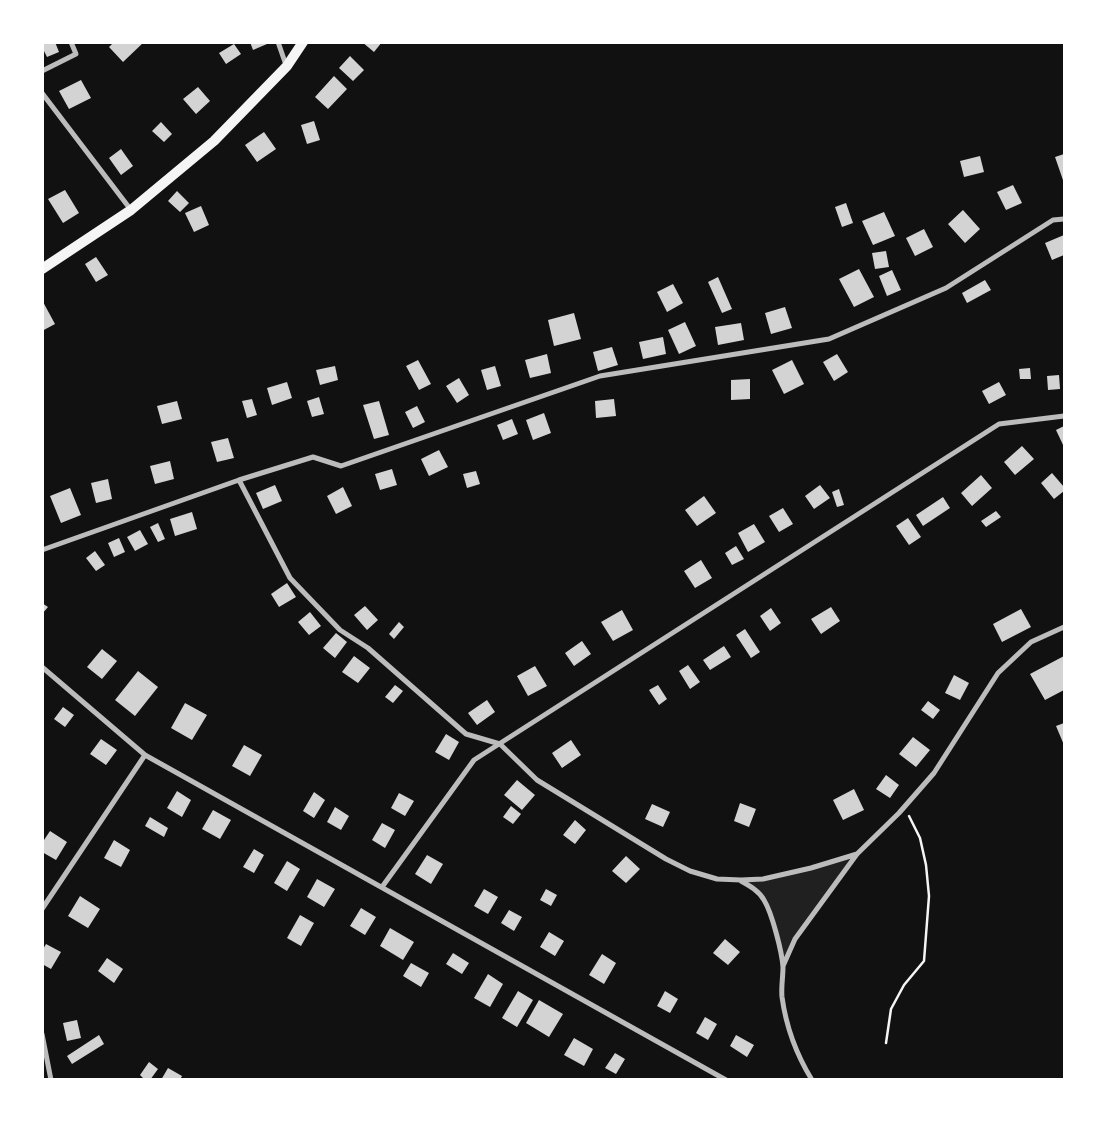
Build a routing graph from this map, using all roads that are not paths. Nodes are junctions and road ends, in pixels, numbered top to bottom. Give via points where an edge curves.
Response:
1 (71, 42) edge
2 (278, 42) edge
3 (303, 42) edge
4 (286, 66) junction
5 (42, 71) edge
6 (42, 93) edge
7 (131, 210) junction
8 (1064, 219) edge
9 (42, 269) edge
10 (1064, 416) edge
11 (239, 480) junction
12 (42, 550) edge
13 (1064, 627) edge
14 (42, 667) edge
15 (500, 744) junction
16 (145, 755) junction
17 (857, 854) junction
18 (741, 880) junction
19 (382, 887) junction
20 (42, 909) edge
21 (783, 966) junction
22 (42, 1034) edge
23 (51, 1080) edge
24 (726, 1080) edge
25 (812, 1080) edge

1 - 5 street via 76,54
2 - 4 street
3 - 4 main road
4 - 7 main road via 214,141
6 - 7 street
7 - 9 main road
8 - 11 street via 1053,220 946,288 829,339 600,376 341,466 313,457
10 - 15 street via 999,424
11 - 12 street
11 - 15 street via 290,578 340,630 368,648 466,734
13 - 17 street via 1031,642 998,673 934,773
14 - 16 street
15 - 18 street via 536,780 666,859 717,879
15 - 19 street via 474,760
16 - 19 street
16 - 20 street
17 - 18 street via 763,879
17 - 21 street via 795,939
18 - 21 street via 764,901
19 - 24 street
21 - 25 street via 782,996 789,1032
22 - 23 street

